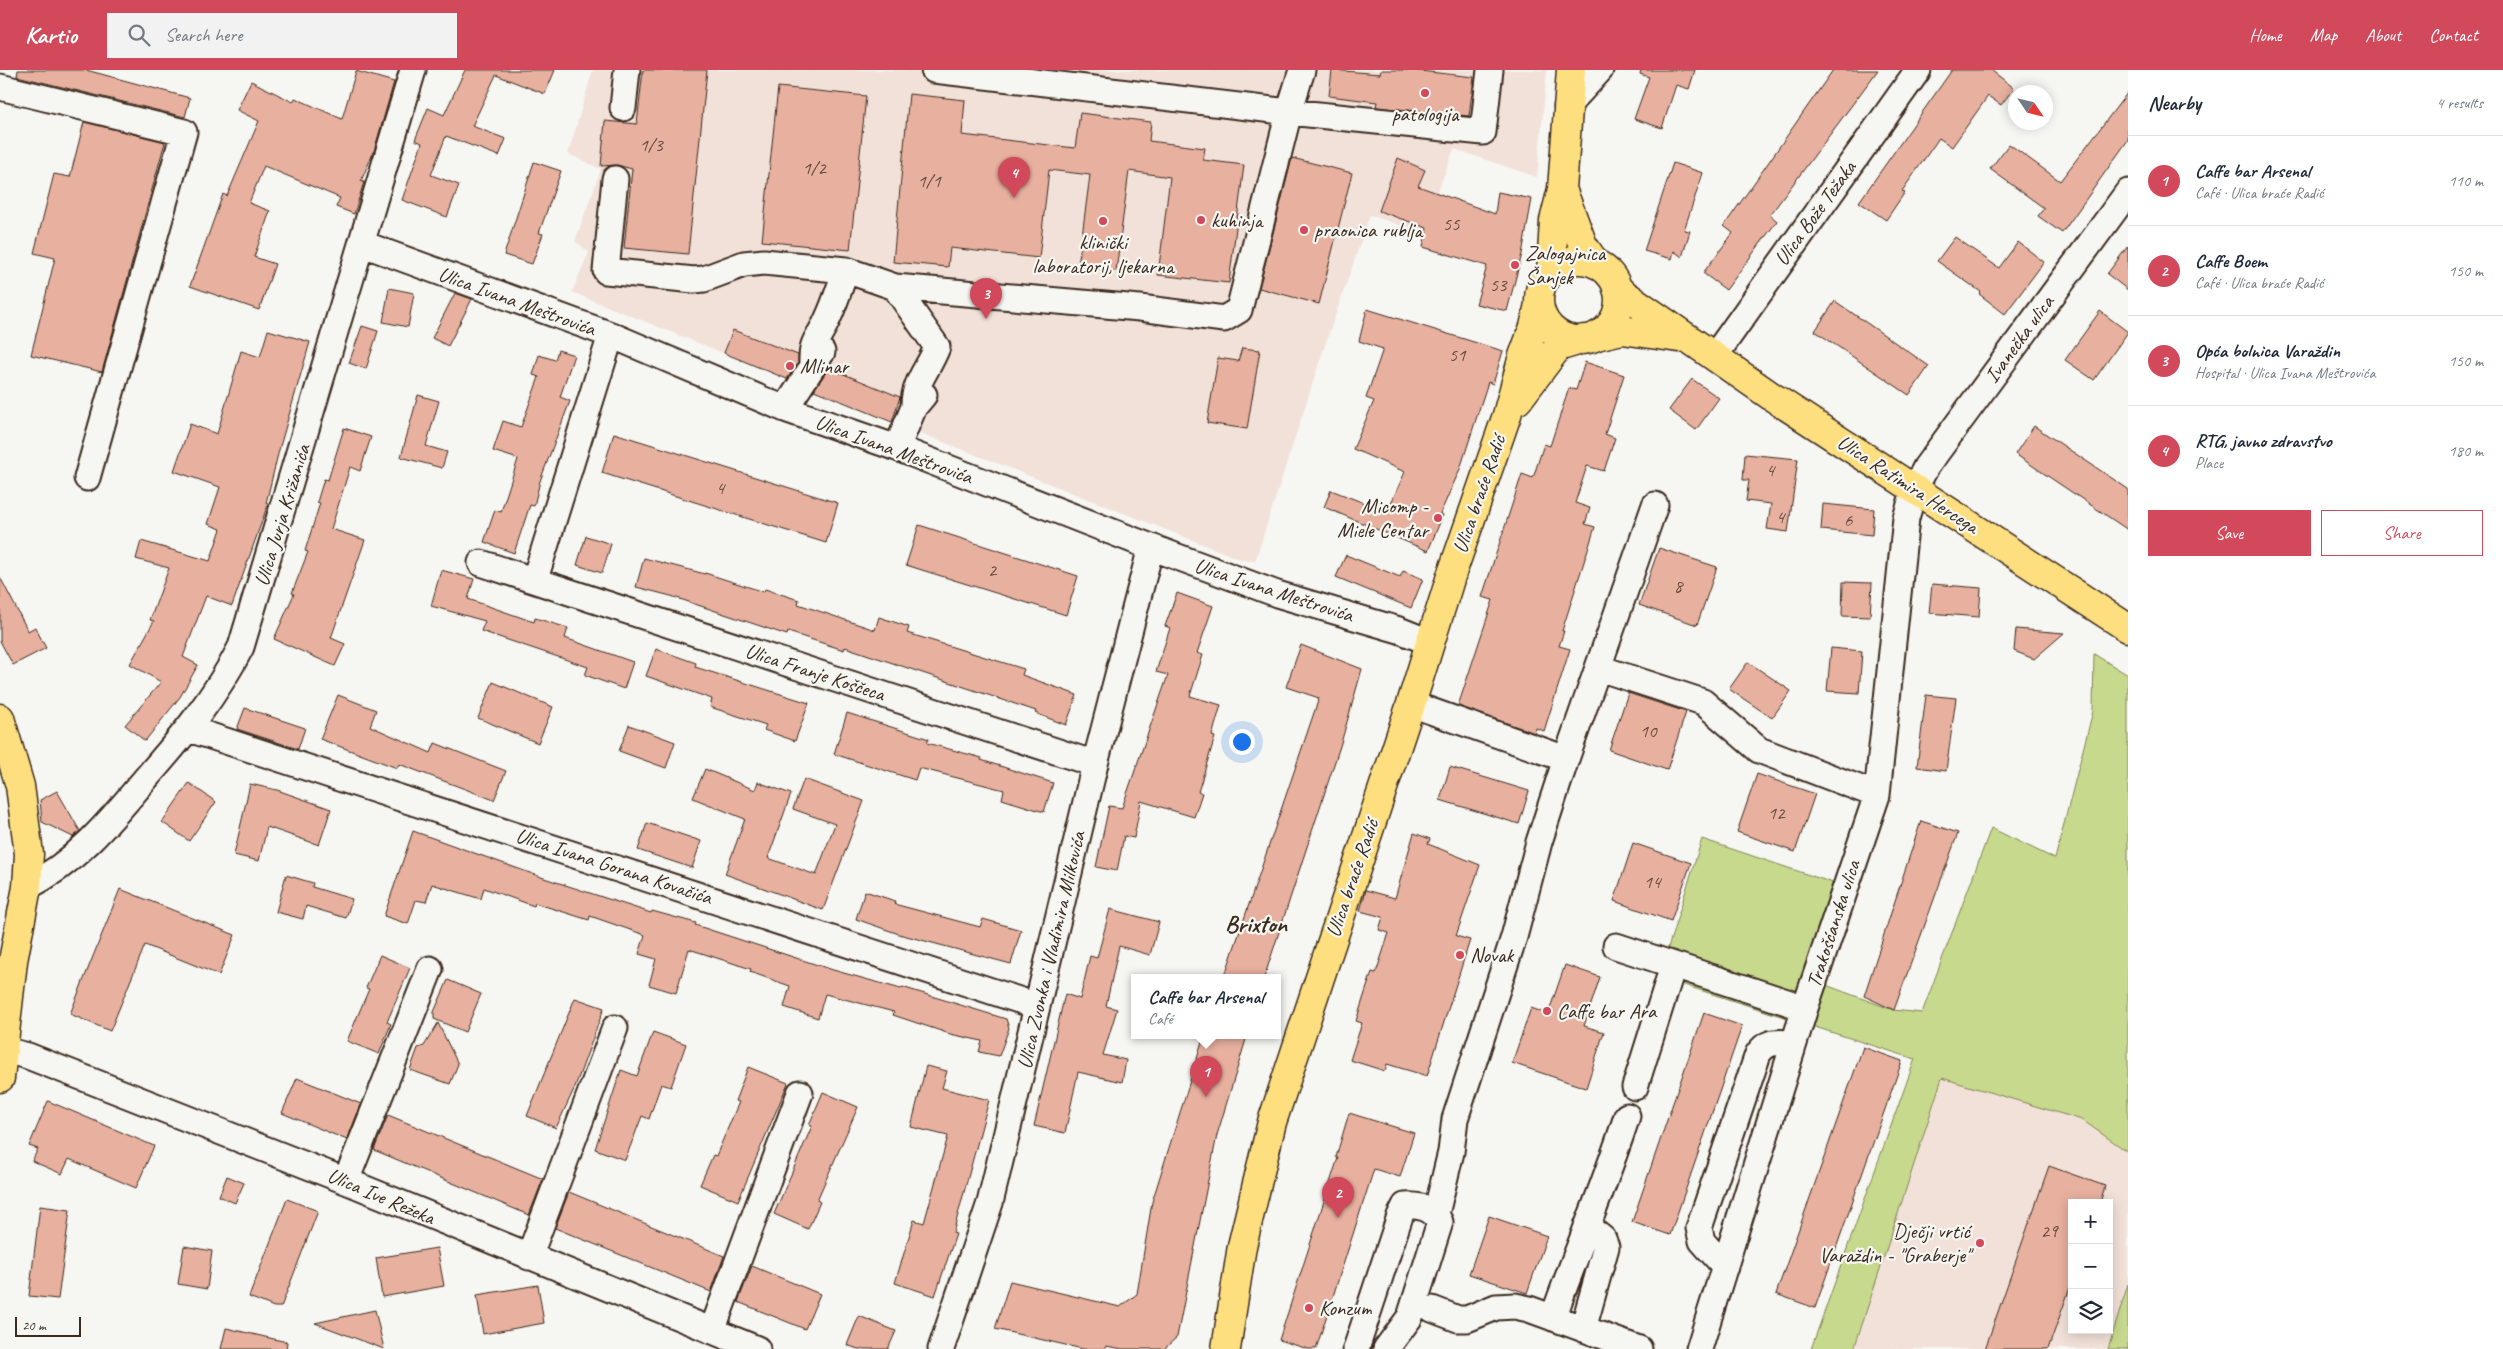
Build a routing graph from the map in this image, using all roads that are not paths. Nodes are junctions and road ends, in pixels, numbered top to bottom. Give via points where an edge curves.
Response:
1 (414, 70) edge
2 (627, 70) edge
3 (934, 70) edge
4 (1302, 70) edge
5 (1490, 70) edge
6 (1571, 70) edge
7 (1600, 70) edge
8 (1918, 70) edge
9 (0, 87) edge
10 (1567, 106) junction
11 (622, 108) dead end
12 (1288, 112) junction
13 (615, 179) dead end
14 (1562, 189) junction
15 (2128, 192) edge
16 (363, 244) junction
17 (1596, 264) junction
18 (846, 270) junction
19 (1551, 271) junction
20 (895, 287) junction
21 (1617, 288) junction
22 (1539, 304) junction
23 (611, 336) junction
24 (1590, 338) junction
25 (1688, 339) junction
26 (1714, 357) junction
27 (785, 408) junction
28 (1507, 415) junction
29 (897, 448) junction
30 (87, 478) dead end
31 (1915, 488) junction
32 (1655, 505) dead end
33 (1151, 547) junction
34 (481, 563) dead end
35 (535, 580) junction
36 (2128, 628) edge
37 (1430, 642) junction
38 (1599, 668) junction
39 (1411, 704) junction
40 (0, 718) edge
41 (189, 728) junction
42 (1566, 758) junction
43 (1095, 764) junction
44 (1877, 795) junction
45 (27, 887) junction
46 (1616, 946) dead end
47 (7, 960) edge
48 (1673, 966) junction
49 (430, 969) dead end
50 (1037, 1006) junction
51 (1805, 1008) junction
52 (615, 1028) dead end
53 (1794, 1044) junction
54 (4, 1050) junction
55 (0, 1078) edge
56 (1636, 1087) dead end
57 (800, 1093) dead end
58 (1627, 1116) dead end
59 (346, 1181) junction
60 (1436, 1214) junction
61 (1587, 1226) junction
62 (529, 1256) junction
63 (1725, 1267) junction
64 (1432, 1309) dead end
65 (1553, 1318) junction
66 (1584, 1329) junction
67 (712, 1331) junction
68 (757, 1349) edge
69 (941, 1349) edge
70 (1226, 1349) edge
71 (1356, 1349) edge
72 (1386, 1349) edge
73 (1639, 1349) edge
74 (1699, 1349) edge

1 - 16 street, Ulica Jurja Križanića
2 - 11 street
3 - 12 street
4 - 12 street
5 - 12 street via 1483,132
6 - 10 main road
7 - 10 street
8 - 26 street, Ulica Bože Težaka
9 - 30 street via 184,132
10 - 14 main road
12 - 20 street via 1239,310 1224,319 1140,308
13 - 18 street via 606,271 694,280 752,262
14 - 17 main road via 1583,245
14 - 19 main road via 1554,222
15 - 31 street, Ivanečka ulica via 1926,467
16 - 23 street, Ulica Ivana Meštrovića
16 - 41 street, Ulica Jurja Križanića via 248,628 222,683
17 - 19 main road via 1585,260 1572,261
17 - 21 main road via 1609,274
18 - 20 street
18 - 27 street via 827,321 817,335 812,350 812,366
19 - 22 main road via 1544,281
20 - 29 street via 937,348 930,366 931,379
21 - 24 main road via 1615,316 1605,329
21 - 25 main road, Ulica Ratimira Hercega
22 - 24 main road via 1542,317 1560,335 1572,339
22 - 28 main road, Ulica braće Radić
23 - 27 street, Ulica Ivana Meštrovića
23 - 35 street
24 - 25 main road, Ulica Ratimira Hercega via 1622,330
24 - 28 main road, Ulica braće Radić via 1558,347
25 - 26 main road, Ulica Ratimira Hercega
26 - 31 main road, Ulica Ratimira Hercega
27 - 29 street, Ulica Ivana Meštrovića
28 - 37 main road, Ulica braće Radić
29 - 33 street, Ulica Ivana Meštrovića
31 - 36 main road, Ulica Ratimira Hercega
31 - 44 street, Trakošćanska ulica via 1906,518
32 - 38 street
33 - 37 street, Ulica Ivana Meštrovića via 1277,594
33 - 43 street, Ulica Zvonka i Vladimira Milkovića
34 - 35 street, Ulica Franje Koščeca
35 - 43 street, Ulica Franje Koščeca
37 - 39 main road, Ulica braće Radić
38 - 42 street
38 - 44 street via 1702,702 1759,750
39 - 42 street
39 - 70 main road, Ulica braće Radić via 1272,1122 1242,1246
40 - 45 main road via 20,786 29,854
41 - 45 street, Ulica Jurja Križanića via 84,848 65,865
41 - 50 street, Ulica Ivana Gorana Kovačića
42 - 60 street via 1514,937 1455,1119 1451,1152
43 - 50 street, Ulica Zvonka i Vladimira Milkovića
44 - 51 street, Trakošćanska ulica
45 - 47 main road
46 - 48 street
47 - 54 main road
48 - 51 street
48 - 56 street
49 - 59 street
50 - 69 street, Ulica Zvonka i Vladimira Milkovića via 990,1203
51 - 53 street, Trakošćanska ulica
52 - 62 street
53 - 63 street, Trakošćanska ulica
53 - 63 street via 1770,1042 1758,1054 1699,1228 1702,1241
54 - 55 main road
54 - 59 street, Ulica Ive Režeka via 28,1056
57 - 67 street
58 - 61 street
59 - 62 street, Ulica Ive Režeka
60 - 71 street via 1416,1205 1405,1206 1392,1236
60 - 72 street via 1440,1222 1410,1316
61 - 65 street
61 - 66 street via 1603,1238 1606,1247
62 - 67 street, Ulica Ive Režeka
63 - 74 street, Trakošćanska ulica
64 - 65 street via 1467,1319 1496,1307 1515,1306
65 - 66 street
66 - 73 street
67 - 68 street, Ulica Ive Režeka

